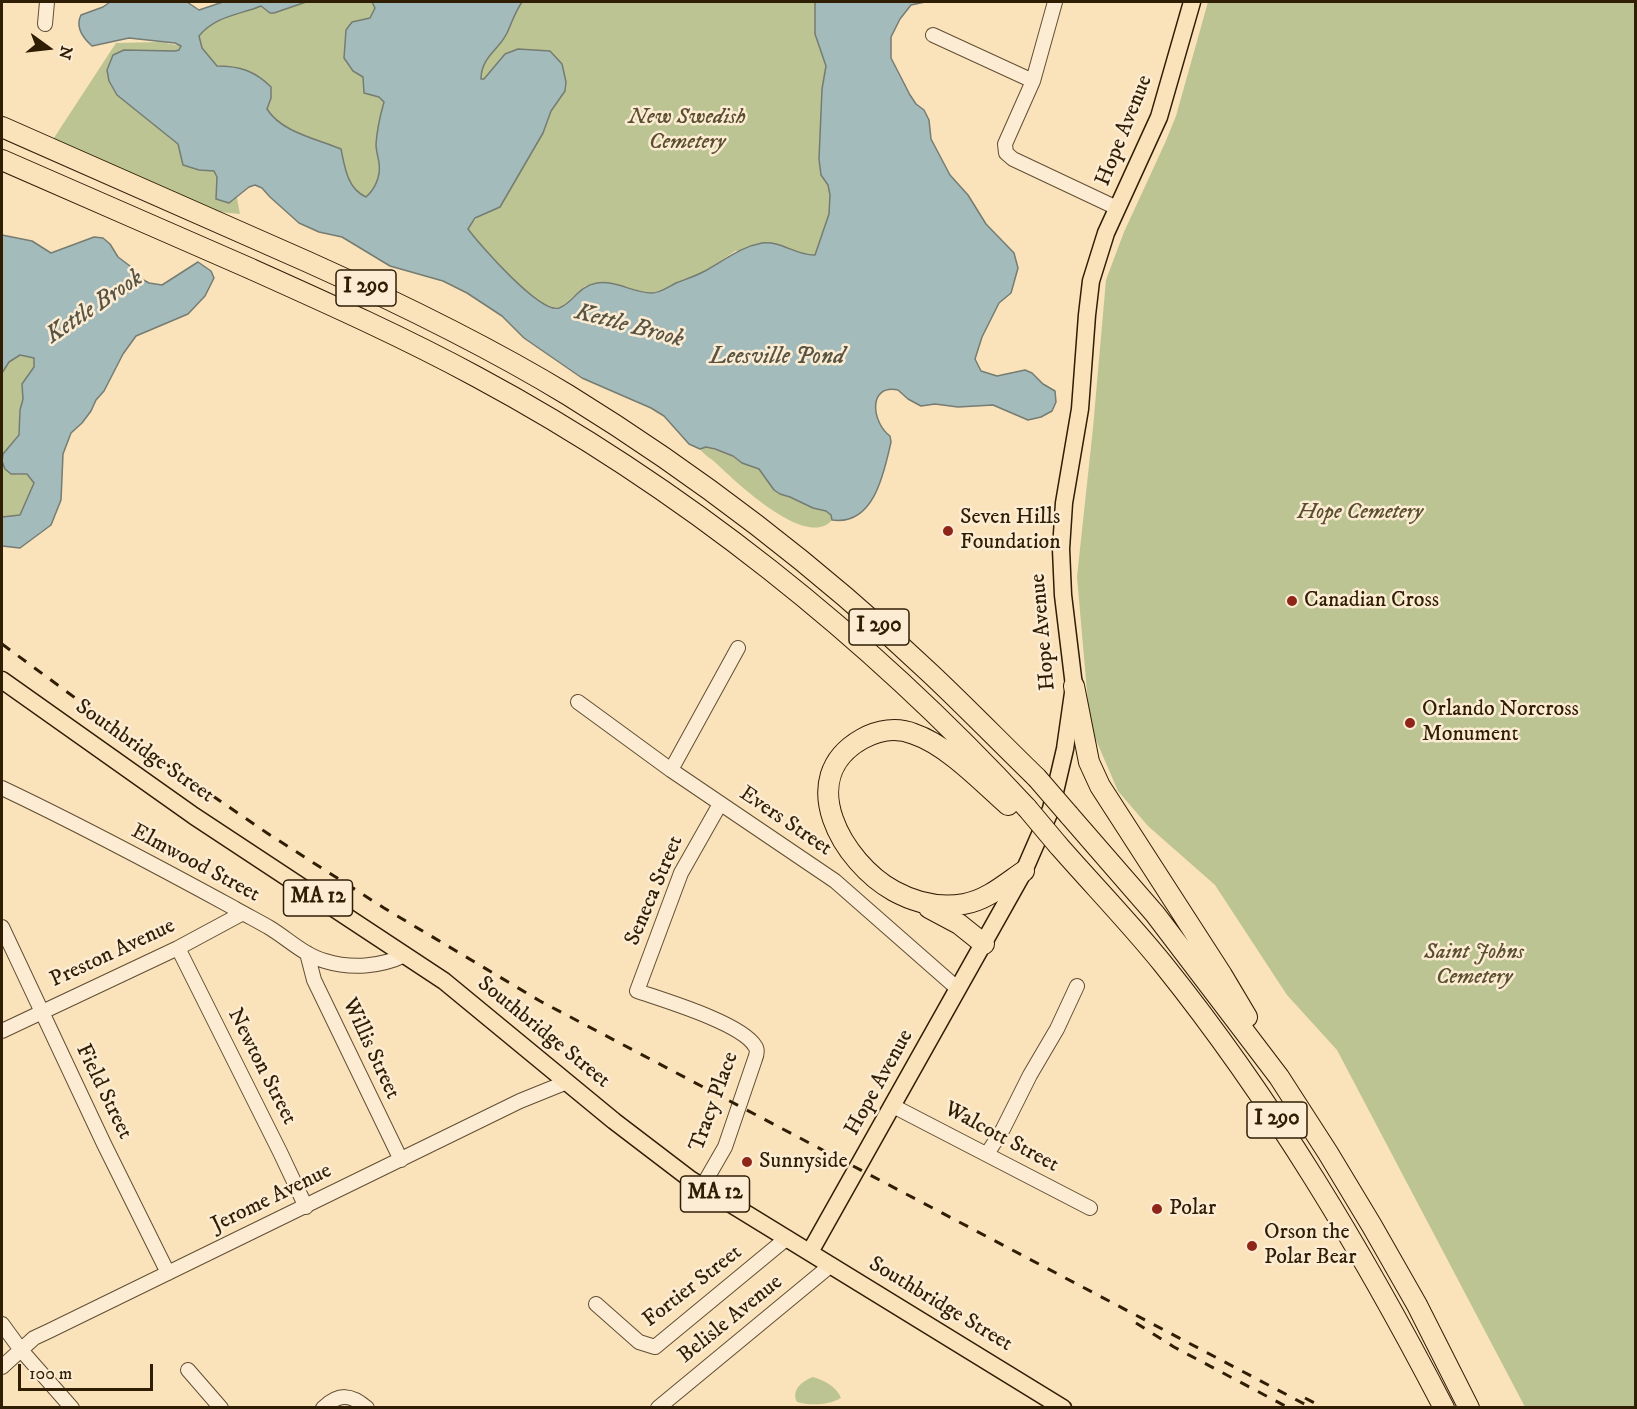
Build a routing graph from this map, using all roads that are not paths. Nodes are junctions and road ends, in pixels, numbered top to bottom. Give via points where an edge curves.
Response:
1 (47, 2) edge
2 (1055, 2) edge
3 (1192, 2) edge
4 (45, 24) dead end
5 (933, 35) dead end
6 (1033, 81) junction
7 (2, 128) edge
8 (2, 160) edge
9 (1117, 208) junction
10 (738, 648) dead end
11 (2, 680) edge
12 (1074, 686) junction
13 (578, 702) dead end
14 (672, 770) junction
15 (2, 788) edge
16 (720, 804) junction
17 (1025, 813) junction
18 (1024, 872) junction
19 (908, 897) junction
20 (243, 914) junction
21 (2, 927) edge
22 (984, 944) junction
23 (178, 948) junction
24 (307, 953) junction
25 (405, 955) junction
26 (1077, 986) dead end
27 (958, 989) junction
28 (642, 993) joint
29 (40, 1012) junction
30 (2, 1031) edge
31 (567, 1082) junction
32 (893, 1106) junction
33 (1328, 1153) junction
34 (987, 1154) junction
35 (401, 1160) junction
36 (702, 1186) junction
37 (306, 1207) junction
38 (1090, 1208) dead end
39 (788, 1238) junction
40 (810, 1252) junction
41 (831, 1265) junction
42 (168, 1273) junction
43 (596, 1304) dead end
44 (2, 1324) edge
45 (21, 1350) junction
46 (2, 1367) edge
47 (188, 1370) dead end
48 (72, 1407) edge
49 (221, 1407) edge
50 (323, 1407) edge
51 (367, 1407) edge
52 (658, 1407) edge
53 (1063, 1407) edge
54 (1444, 1407) edge
55 (1468, 1407) edge

1 - 4 street
2 - 6 street
3 - 9 main road, Hope Avenue via 1159,117
5 - 6 street
6 - 9 street via 1006,140 1006,153
7 - 33 highway, I 290, bridge via 364,287 481,346 580,403 744,516 813,570 931,673 1037,778 1170,932 1279,1077
8 - 17 highway, I 290 via 382,327 502,391 606,453 791,588 905,687
9 - 12 main road, Hope Avenue via 1091,282 1080,410 1062,524 1063,595
10 - 14 street
11 - 25 main road, Southbridge Street / MA 12 via 194,816
12 - 18 main road, Hope Avenue via 1065,749 1050,809
12 - 33 highway via 1089,762 1100,786 1260,1039 1288,1075
13 - 14 street, Evers Street
14 - 16 street, Evers Street
15 - 20 street, Elmwood Street
16 - 27 street, Evers Street via 852,894
16 - 28 street, Seneca Street via 681,873 637,991
17 - 19 highway via 915,734 888,730 853,744 831,776 828,804 832,819 844,845 864,869
17 - 54 highway, I 290, bridge via 1168,971 1280,1124 1363,1256
18 - 19 highway via 993,893 967,904 939,906
18 - 22 main road, Hope Avenue
19 - 22 highway via 959,924
20 - 23 street, Preston Avenue
20 - 24 street, Elmwood Street
21 - 29 street, Field Street
22 - 27 main road, Hope Avenue
23 - 29 street, Preston Avenue
23 - 37 street, Newton Street
24 - 25 street, Elmwood Street via 337,964 360,965 389,963
24 - 35 street, Willis Street via 314,980
25 - 31 main road, Southbridge Street / MA 12 via 444,981
26 - 34 street
27 - 32 main road, Hope Avenue
28 - 36 street, Tracy Place via 704,1015 756,1046 757,1053 725,1147
29 - 30 street, Preston Avenue
29 - 42 street, Field Street
31 - 35 street, Jerome Avenue
31 - 36 main road, Southbridge Street / MA 12 via 654,1153
32 - 34 street, Walcott Street
32 - 40 main road, Hope Avenue
33 - 55 highway, I 290 via 1417,1305
34 - 38 street, Walcott Street
35 - 37 street, Jerome Avenue
36 - 39 main road, Southbridge Street / MA 12
37 - 42 street, Jerome Avenue
39 - 40 main road, Southbridge Street / MA 12
39 - 43 street, Fortier Street via 655,1347 639,1342
40 - 41 main road, Southbridge Street
41 - 52 street, Belisle Avenue
41 - 53 main road, Southbridge Street
42 - 45 street, Jerome Avenue via 34,1338
44 - 45 street
45 - 46 street, Jerome Avenue
45 - 48 street
47 - 49 street
50 - 51 street via 343,1396

